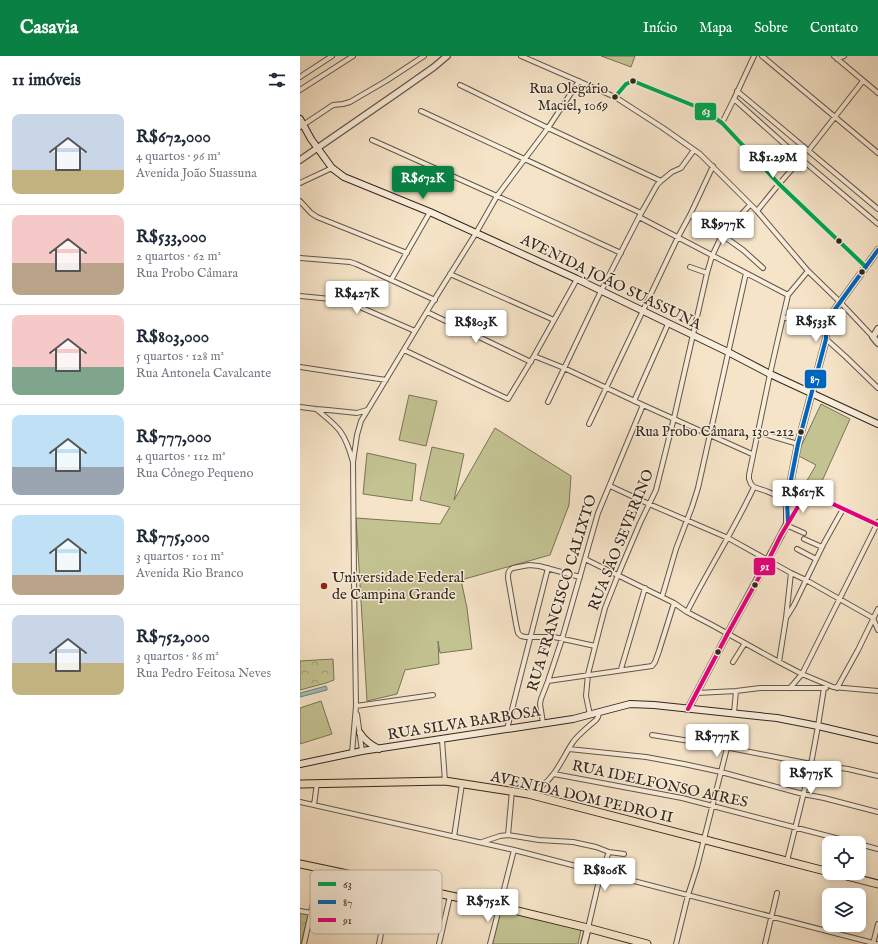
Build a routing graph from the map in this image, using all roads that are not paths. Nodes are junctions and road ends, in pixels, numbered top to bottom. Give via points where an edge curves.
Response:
1 (332, 56) edge
2 (353, 56) edge
3 (424, 56) edge
4 (448, 56) edge
5 (521, 56) edge
6 (754, 56) edge
7 (762, 56) edge
8 (844, 56) edge
9 (836, 57) edge
10 (301, 75) edge
11 (579, 81) junction
12 (863, 81) junction
13 (460, 85) dead end
14 (300, 90) edge
15 (737, 92) junction
16 (878, 93) edge
17 (615, 97) junction
18 (734, 99) junction
19 (421, 111) dead end
20 (836, 117) junction
21 (722, 123) junction
22 (301, 124) edge
23 (548, 128) junction
24 (372, 140) dead end
25 (318, 148) junction
26 (694, 150) junction
27 (808, 150) junction
28 (878, 153) edge
29 (525, 159) junction
30 (801, 159) junction
31 (300, 160) edge
32 (713, 166) junction
33 (332, 168) junction
34 (661, 181) junction
35 (300, 183) edge
36 (779, 184) junction
37 (497, 196) junction
38 (300, 201) edge
39 (750, 205) junction
40 (878, 209) edge
41 (757, 211) junction
42 (430, 212) junction
43 (640, 215) junction
44 (690, 215) junction
45 (878, 224) edge
46 (476, 233) junction
47 (722, 235) junction
48 (678, 237) junction
49 (878, 250) edge
50 (407, 253) junction
51 (621, 253) junction
52 (712, 256) junction
53 (300, 258) edge
54 (690, 267) dead end
55 (866, 267) junction
56 (763, 268) dead end
57 (808, 271) junction
58 (707, 273) junction
59 (746, 273) junction
60 (450, 274) junction
61 (576, 279) junction
62 (392, 280) junction
63 (602, 291) junction
64 (788, 295) junction
65 (300, 296) edge
66 (434, 300) junction
67 (840, 302) junction
68 (642, 311) junction
69 (427, 312) junction
70 (783, 317) junction
71 (554, 320) junction
72 (668, 324) junction
73 (826, 330) junction
74 (878, 330) edge
75 (415, 332) junction
76 (693, 336) junction
77 (872, 337) junction
78 (826, 339) junction
79 (878, 343) edge
80 (404, 350) junction
81 (728, 352) junction
82 (534, 356) junction
83 (531, 362) junction
84 (300, 367) edge
85 (564, 368) junction
86 (770, 374) junction
87 (386, 380) junction
88 (607, 387) junction
89 (878, 388) edge
90 (811, 394) junction
91 (634, 401) junction
92 (548, 402) dead end
93 (643, 405) junction
94 (300, 406) edge
95 (316, 409) junction
96 (334, 410) junction
97 (368, 410) junction
98 (357, 413) junction
99 (674, 418) junction
100 (330, 420) junction
101 (361, 421) junction
102 (589, 424) dead end
103 (878, 424) edge
104 (757, 432) junction
105 (709, 435) junction
106 (798, 444) junction
107 (348, 446) junction
108 (356, 446) junction
109 (752, 454) junction
110 (353, 462) junction
111 (610, 486) junction
112 (754, 487) junction
113 (787, 500) junction
114 (649, 504) junction
115 (843, 509) junction
116 (687, 520) junction
117 (787, 524) junction
118 (878, 524) edge
119 (804, 533) dead end
120 (728, 538) junction
121 (804, 539) dead end
122 (822, 547) junction
123 (797, 549) dead end
124 (585, 559) junction
125 (816, 559) junction
126 (768, 561) junction
127 (548, 568) junction
128 (790, 573) junction
129 (618, 575) junction
130 (580, 577) junction
131 (806, 580) junction
132 (645, 588) junction
133 (662, 597) junction
134 (840, 599) junction
135 (674, 603) junction
136 (878, 609) edge
137 (687, 612) junction
138 (786, 618) junction
139 (873, 618) junction
140 (878, 630) edge
141 (728, 633) junction
142 (531, 637) junction
143 (562, 639) junction
144 (745, 643) junction
145 (595, 646) junction
146 (733, 662) dead end
147 (779, 662) junction
148 (621, 670) junction
149 (588, 674) junction
150 (802, 674) junction
151 (548, 681) junction
152 (790, 688) junction
153 (824, 688) junction
154 (835, 688) junction
155 (736, 691) junction
156 (878, 691) edge
157 (697, 693) junction
158 (433, 696) dead end
159 (356, 706) junction
160 (688, 709) junction
161 (599, 713) junction
162 (734, 713) junction
163 (590, 716) junction
164 (543, 724) junction
165 (818, 726) junction
166 (507, 729) junction
167 (360, 733) junction
168 (652, 735) dead end
169 (442, 740) junction
170 (878, 740) edge
171 (728, 748) junction
172 (379, 749) junction
173 (569, 749) junction
174 (362, 751) junction
175 (352, 753) junction
176 (300, 764) edge
177 (811, 764) junction
178 (721, 772) junction
179 (554, 774) junction
180 (878, 776) edge
181 (445, 782) junction
182 (317, 783) junction
183 (300, 784) edge
184 (462, 784) junction
185 (512, 791) junction
186 (528, 794) junction
187 (803, 794) junction
188 (300, 802) edge
189 (314, 805) junction
190 (713, 807) junction
191 (878, 812) edge
192 (795, 828) junction
193 (508, 835) junction
194 (827, 836) edge
195 (454, 837) junction
196 (704, 839) junction
197 (482, 842) junction
198 (866, 846) edge
199 (878, 849) edge
200 (514, 850) junction
201 (609, 852) junction
202 (624, 854) dead end
203 (787, 861) junction
204 (300, 864) edge
205 (321, 868) joint
206 (330, 870) edge
207 (822, 870) edge
208 (601, 872) junction
209 (862, 880) edge
210 (878, 884) edge
211 (777, 893) dead end
212 (442, 894) edge
213 (688, 895) junction
214 (450, 896) junction
215 (500, 906) junction
216 (300, 911) edge
217 (310, 913) edge
218 (772, 916) junction
219 (310, 917) edge
220 (878, 924) edge
221 (588, 928) junction
222 (442, 931) edge
223 (381, 934) edge
224 (441, 934) edge
225 (630, 942) edge
226 (304, 944) edge
227 (379, 944) edge
228 (439, 944) edge
229 (490, 944) edge
230 (584, 944) edge
231 (647, 944) edge
232 (676, 944) edge
233 (765, 944) edge
234 (875, 944) edge

1 - 10 street
2 - 14 street
3 - 22 street via 367,92 346,103 333,105
4 - 25 street
5 - 11 street
6 - 15 street
7 - 20 street
8 - 9 street
9 - 12 street
11 - 17 street
11 - 23 street
12 - 16 street
12 - 20 street
13 - 23 street
15 - 18 street
15 - 27 street
17 - 21 street via 626,84 633,81 702,110
17 - 26 street
18 - 21 street
18 - 30 street
19 - 29 street
20 - 27 street
20 - 28 street
21 - 36 street
22 - 25 main road
23 - 29 street
23 - 34 street
24 - 37 street
25 - 31 street
25 - 33 main road
26 - 32 street
26 - 34 street via 681,168
27 - 40 street
29 - 37 street
29 - 43 street
30 - 36 street
30 - 45 street
32 - 39 street
32 - 44 street
33 - 35 street
33 - 42 main road, AVENIDA JOÃO SUASSUNA via 344,177
34 - 43 street
36 - 41 street
36 - 55 street
37 - 46 street
37 - 51 street
38 - 50 street via 317,217
39 - 41 street
39 - 47 street, RUA SÃO SEVERINO
41 - 57 street
42 - 46 main road, AVENIDA JOÃO SUASSUNA
42 - 50 street
43 - 48 street
43 - 51 street
44 - 47 street
44 - 48 street
46 - 60 street
46 - 61 main road, AVENIDA JOÃO SUASSUNA
47 - 52 street, RUA SÃO SEVERINO
47 - 56 street
48 - 52 street
48 - 68 street
49 - 55 street
50 - 62 street
51 - 63 street
52 - 58 street, RUA SÃO SEVERINO
52 - 59 street
53 - 62 street via 350,262
54 - 58 street
55 - 67 street
57 - 64 street
57 - 67 street
58 - 76 street, RUA SÃO SEVERINO
59 - 64 street
59 - 81 street
60 - 66 street
60 - 71 street
61 - 63 main road, AVENIDA JOÃO SUASSUNA
61 - 71 street
62 - 66 street
63 - 68 main road, AVENIDA JOÃO SUASSUNA
63 - 85 street
64 - 70 street
65 - 75 street via 346,301
66 - 69 street
67 - 73 street
67 - 77 street
68 - 72 main road, AVENIDA JOÃO SUASSUNA
68 - 88 street
69 - 75 street
69 - 83 street
70 - 73 street
70 - 86 street
71 - 82 street
72 - 76 main road, AVENIDA JOÃO SUASSUNA
72 - 91 street
73 - 78 street
74 - 77 street
75 - 80 street
76 - 81 main road, AVENIDA JOÃO SUASSUNA
76 - 99 street, RUA SÃO SEVERINO
77 - 79 street
78 - 89 street
78 - 90 street
80 - 83 street via 508,399
80 - 87 street
81 - 86 main road, AVENIDA JOÃO SUASSUNA
81 - 105 street
82 - 83 street
82 - 85 street
84 - 87 street
85 - 88 street
85 - 92 street
86 - 90 main road, AVENIDA JOÃO SUASSUNA
86 - 104 street
87 - 97 street
88 - 91 street
88 - 102 street
90 - 103 main road, AVENIDA JOÃO SUASSUNA
90 - 106 street
91 - 93 street
93 - 99 street
93 - 111 street, RUA FRANCISCO CALIXTO
94 - 95 street
95 - 96 street
95 - 100 street
96 - 98 street
96 - 100 street
97 - 98 street
97 - 101 street
98 - 101 street
99 - 105 street
99 - 114 street, RUA SÃO SEVERINO via 656,490
100 - 107 street via 341,431
101 - 108 street
104 - 106 street
104 - 109 street
105 - 109 street
105 - 116 street via 698,488
106 - 113 street
107 - 108 street
107 - 110 street
108 - 110 street
109 - 112 street via 748,475
110 - 159 street
111 - 114 street
111 - 124 street, RUA FRANCISCO CALIXTO via 598,513
112 - 113 street
112 - 120 street
113 - 117 street
114 - 116 street
114 - 129 street, RUA SÃO SEVERINO
115 - 117 street via 807,494
115 - 118 street
115 - 122 street
116 - 120 street
116 - 133 street
117 - 119 street
117 - 126 street
118 - 134 street
120 - 126 street
120 - 137 street
121 - 122 street
122 - 125 street
123 - 125 street
124 - 129 street
124 - 130 street, RUA FRANCISCO CALIXTO
125 - 131 street
126 - 128 street
126 - 141 street
127 - 130 street
127 - 142 street
127 - 142 street via 534,565 513,568 508,574 518,633 523,637
128 - 131 street
128 - 138 street
129 - 132 street
129 - 145 street, RUA SÃO SEVERINO via 605,608
130 - 143 street, RUA FRANCISCO CALIXTO
131 - 134 street
131 - 138 street
132 - 133 street
132 - 148 street
133 - 135 street
134 - 139 street
134 - 150 street
135 - 137 street
135 - 148 street via 652,666
136 - 139 street
137 - 141 street
138 - 147 street
139 - 140 street
139 - 154 street via 858,650
141 - 144 street
141 - 157 street
142 - 143 street
142 - 166 street
143 - 145 street
143 - 151 street, RUA FRANCISCO CALIXTO
144 - 146 street
144 - 147 street
145 - 149 street, RUA SÃO SEVERINO
147 - 150 street
148 - 149 street
149 - 151 street
149 - 163 street, RUA SÃO SEVERINO via 586,696
150 - 152 street
150 - 154 street
151 - 164 street, RUA FRANCISCO CALIXTO via 540,702
152 - 153 street
152 - 155 street
153 - 154 street
153 - 165 street
154 - 156 street
155 - 157 street
155 - 162 street
157 - 160 street
158 - 159 street
159 - 167 street
159 - 175 street
160 - 161 main road, RUA SILVA BARBOSA via 630,704
160 - 162 main road, RUA SILVA BARBOSA
161 - 163 main road, RUA SILVA BARBOSA
161 - 173 street via 596,720 578,736
162 - 165 main road, RUA SILVA BARBOSA
163 - 164 main road, RUA SILVA BARBOSA
164 - 166 main road, RUA SILVA BARBOSA
165 - 170 main road, RUA SILVA BARBOSA
165 - 177 street
166 - 169 main road, RUA SILVA BARBOSA
167 - 172 main road via 368,743
167 - 174 street
168 - 171 street
169 - 172 main road, RUA SILVA BARBOSA
169 - 181 street
171 - 177 street
171 - 178 street
172 - 174 main road, RUA SILVA BARBOSA
173 - 178 street via 656,758
173 - 179 street
174 - 175 main road, RUA SILVA BARBOSA
175 - 176 main road, RUA SILVA BARBOSA
177 - 180 street
177 - 187 street
178 - 187 street
178 - 190 street
179 - 186 street via 542,787
179 - 190 street, RUA IDELFONSO AIRES via 682,798
181 - 182 main road, AVENIDA DOM PEDRO II
181 - 184 main road, AVENIDA DOM PEDRO II
182 - 183 main road, AVENIDA DOM PEDRO II
182 - 189 street
184 - 185 main road, AVENIDA DOM PEDRO II
184 - 195 street
185 - 186 main road, AVENIDA DOM PEDRO II
185 - 193 street
186 - 196 main road, AVENIDA DOM PEDRO II
187 - 191 street
187 - 192 street
188 - 189 street
189 - 195 street
190 - 192 street, RUA IDELFONSO AIRES
190 - 196 street
192 - 194 street, RUA IDELFONSO AIRES
192 - 203 street
193 - 197 street
193 - 201 street via 573,842
195 - 197 street
196 - 203 main road, AVENIDA DOM PEDRO II
196 - 213 street
197 - 200 street
198 - 199 street
200 - 208 street
200 - 215 street
201 - 202 street
201 - 208 street
203 - 207 main road, AVENIDA DOM PEDRO II
204 - 205 main road
205 - 206 main road
208 - 213 street
208 - 221 street
209 - 210 main road
211 - 218 street
212 - 214 main road
213 - 218 street
213 - 232 street
214 - 215 main road
214 - 222 street
215 - 221 main road
215 - 229 street
216 - 217 street
218 - 233 street
218 - 234 street
219 - 226 street
220 - 234 street
221 - 225 main road
221 - 230 street
223 - 227 street
224 - 228 street
225 - 231 main road

